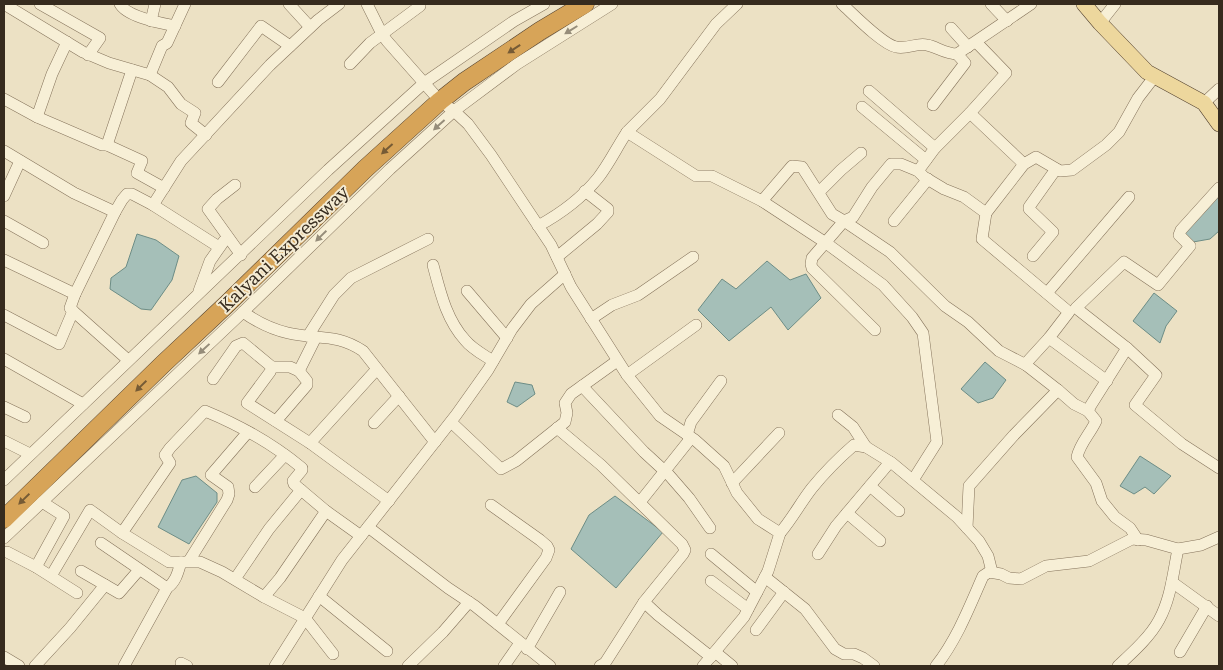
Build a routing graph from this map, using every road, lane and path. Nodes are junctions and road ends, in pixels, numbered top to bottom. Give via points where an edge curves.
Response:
1 (4, 4) edge
2 (40, 4) edge
3 (120, 4) edge
4 (155, 4) edge
5 (185, 4) edge
6 (289, 4) edge
7 (339, 4) edge
8 (367, 4) edge
9 (544, 4) edge
10 (585, 4) edge
11 (612, 4) edge
12 (842, 4) edge
13 (991, 4) edge
14 (1031, 4) edge
15 (1084, 4) edge
16 (1114, 4) edge
17 (731, 5) edge
18 (420, 6) dead end
19 (534, 7) edge
20 (151, 21) junction
21 (1007, 21) junction
22 (1100, 23) junction
23 (175, 26) junction
24 (310, 27) junction
25 (951, 28) dead end
26 (382, 34) junction
27 (67, 42) junction
28 (972, 44) junction
29 (290, 46) junction
30 (956, 54) junction
31 (88, 55) junction
32 (350, 64) dead end
33 (132, 70) junction
34 (150, 75) junction
35 (1155, 76) junction
36 (218, 82) dead end
37 (424, 83) junction
38 (1219, 89) edge
39 (869, 91) dead end
40 (4, 99) edge
41 (440, 102) junction
42 (1204, 103) junction
43 (933, 105) dead end
44 (862, 107) dead end
45 (454, 111) junction
46 (970, 113) junction
47 (37, 117) junction
48 (1219, 124) edge
49 (627, 132) junction
50 (206, 135) junction
51 (107, 146) junction
52 (935, 148) junction
53 (4, 151) edge
54 (861, 153) dead end
55 (926, 160) junction
56 (20, 161) junction
57 (1024, 164) junction
58 (1056, 169) junction
59 (918, 171) junction
60 (928, 179) junction
61 (235, 185) dead end
62 (164, 188) junction
63 (1219, 188) edge
64 (586, 191) junction
65 (4, 192) edge
66 (818, 192) junction
67 (1129, 196) dead end
68 (762, 200) junction
69 (153, 205) junction
70 (115, 212) junction
71 (986, 213) junction
72 (4, 221) edge
73 (844, 221) junction
74 (894, 221) dead end
75 (538, 226) junction
76 (229, 236) junction
77 (428, 239) dead end
78 (42, 242) dead end
79 (826, 243) junction
80 (219, 247) junction
81 (241, 255) junction
82 (1033, 256) dead end
83 (693, 257) dead end
84 (557, 258) junction
85 (4, 260) edge
86 (433, 265) dead end
87 (564, 274) junction
88 (467, 291) dead end
89 (1047, 293) junction
90 (75, 294) junction
91 (197, 295) junction
92 (235, 308) junction
93 (73, 311) junction
94 (4, 315) edge
95 (591, 319) junction
96 (696, 325) dead end
97 (875, 330) dead end
98 (312, 337) junction
99 (507, 338) junction
100 (1049, 338) junction
101 (1127, 348) junction
102 (4, 359) edge
103 (128, 360) junction
104 (493, 361) junction
105 (618, 361) junction
106 (1026, 365) junction
107 (272, 366) junction
108 (377, 369) junction
109 (298, 371) junction
110 (627, 375) junction
111 (213, 379) dead end
112 (1107, 380) junction
113 (722, 381) dead end
114 (582, 386) junction
115 (1058, 390) junction
116 (399, 396) junction
117 (83, 404) junction
118 (4, 408) edge
119 (1088, 411) junction
120 (838, 416) dead end
121 (25, 417) dead end
122 (276, 422) junction
123 (451, 422) junction
124 (374, 423) dead end
125 (557, 428) junction
126 (248, 432) junction
127 (779, 432) dead end
128 (689, 436) junction
129 (4, 441) edge
130 (435, 442) junction
131 (310, 443) junction
132 (866, 447) junction
133 (30, 454) junction
134 (285, 455) junction
135 (890, 462) junction
136 (1219, 468) edge
137 (665, 471) junction
138 (4, 480) edge
139 (913, 480) junction
140 (732, 483) junction
141 (255, 486) dead end
142 (870, 486) junction
143 (302, 490) junction
144 (389, 501) junction
145 (42, 502) junction
146 (640, 502) junction
147 (491, 505) dead end
148 (326, 511) junction
149 (898, 511) dead end
150 (847, 513) junction
151 (4, 519) edge
152 (710, 528) dead end
153 (967, 528) junction
154 (365, 531) junction
155 (122, 533) junction
156 (780, 533) junction
157 (1219, 537) edge
158 (4, 538) edge
159 (1138, 540) junction
160 (880, 541) dead end
161 (101, 543) dead end
162 (1178, 549) junction
163 (7, 552) dead end
164 (711, 554) dead end
165 (818, 554) dead end
166 (185, 562) junction
167 (36, 567) junction
168 (81, 570) dead end
169 (140, 570) junction
170 (54, 571) dead end
171 (992, 572) junction
172 (765, 577) junction
173 (235, 579) junction
174 (711, 581) dead end
175 (1172, 582) junction
176 (104, 585) junction
177 (167, 588) junction
178 (560, 592) dead end
179 (757, 592) junction
180 (784, 592) junction
181 (77, 593) dead end
182 (319, 596) junction
183 (264, 597) junction
184 (469, 602) junction
185 (644, 602) junction
186 (1207, 606) junction
187 (748, 609) junction
188 (1219, 616) edge
189 (305, 618) junction
190 (498, 624) junction
191 (756, 630) dead end
192 (524, 646) junction
193 (387, 651) dead end
194 (1180, 652) dead end
195 (334, 654) dead end
196 (709, 659) edge
197 (5, 660) edge
198 (1122, 665) edge
199 (18, 666) edge
200 (36, 666) edge
201 (124, 666) edge
202 (275, 666) edge
203 (408, 666) edge
204 (504, 666) edge
205 (550, 666) edge
206 (600, 666) edge
207 (732, 666) edge
208 (873, 666) edge
209 (936, 666) edge

1 - 27 street
2 - 31 street via 100,38
3 - 20 street via 123,9
4 - 20 street
5 - 23 street
6 - 24 street
7 - 24 street
8 - 26 street
9 - 19 street
10 -> 41 highway, Kalyani Expressway via 464,82
11 -> 45 street via 517,64
12 - 30 street via 891,46 905,48 922,44
13 - 21 street
14 - 21 street
15 - 22 main road
16 - 22 street
17 - 49 street via 660,99
18 - 26 street
19 - 37 street
20 - 23 street
21 - 28 street
22 - 35 main road via 1136,62
23 - 34 street
24 - 29 street
25 - 28 street
26 - 32 street
26 - 37 street
27 - 31 street
27 - 47 street
28 - 30 street
28 - 46 street via 1006,73
29 - 36 street via 261,26
29 - 50 street
30 - 43 street via 965,63
31 - 33 street
33 - 34 street
33 - 51 street
34 - 50 street via 195,113 191,123
35 - 42 main road
35 - 58 street via 1119,132 1106,145 1072,170
37 - 41 street
37 - 81 street
38 - 42 street
39 - 52 street
40 - 47 street
41 - 45 street
41 -> 92 highway, Kalyani Expressway via 365,169
42 - 48 main road
44 - 55 street
45 - 75 street via 491,155
45 -> 92 street
46 - 52 street
46 - 57 street
47 - 51 street
49 - 64 street via 599,177
49 - 68 street via 696,176 712,176
50 - 62 street via 181,161
51 - 62 street via 142,161 137,173
52 - 55 street
53 - 56 street
54 - 66 street
55 - 59 street
56 - 65 street
56 - 70 street via 74,194
57 - 58 street via 1036,157
57 - 71 street
58 - 82 street via 1029,207 1053,232
59 - 60 street
59 - 73 street via 901,164 891,164 853,216
60 - 71 street via 964,197
60 - 74 street
61 - 76 street via 208,209
62 - 69 street
63 - 101 street via 1181,230 1180,235 1190,246 1158,285 1124,262 1076,308
64 - 75 street via 561,213
64 - 84 street via 608,212
66 - 68 street via 802,167 792,166
66 - 73 street via 832,214
67 - 89 street
68 - 79 street
69 - 70 street via 127,194
69 - 80 street
70 - 90 street
71 - 89 street via 982,239
72 - 78 street
73 - 79 street
73 - 106 street via 890,252 945,306 999,351
75 - 84 street
76 - 80 street
76 - 81 street
77 - 98 street via 351,278 334,295
79 - 97 street via 812,258 812,268
79 - 139 street via 883,285 923,333 937,442
80 - 91 street
81 - 91 street
83 - 95 street via 638,294
84 - 87 street
85 - 90 street
86 - 104 street via 450,319 465,341
87 - 95 street
87 - 99 street via 531,304
88 - 99 street
89 - 100 street via 1069,312
90 - 93 street via 70,308
91 - 103 street
92 - 98 street via 269,328
92 -> 145 street
92 -> 151 highway, Kalyani Expressway via 163,364
93 - 94 street via 59,344
93 - 103 street
95 - 105 street
96 - 110 street
98 - 108 street via 350,342
98 - 109 street
99 - 104 street
100 - 106 street
100 - 112 street
101 - 112 street
101 - 136 street via 1156,375 1135,405 1182,444
102 - 117 street
103 - 117 street
104 - 123 street
105 - 110 street
105 - 114 street
106 - 115 street
107 - 109 street
107 - 111 street via 243,342 236,346
107 - 122 street via 247,403
108 - 116 street
108 - 131 street
109 - 122 street via 307,385
110 - 128 street via 660,416
112 - 119 street
113 - 128 street via 691,422
114 - 125 street via 565,402 567,413
114 - 137 street
115 - 119 street
115 - 153 street via 969,486
116 - 124 street
116 - 130 street
117 - 133 street
118 - 121 street
119 - 159 street via 1096,421 1077,457 1096,483 1102,501
120 - 132 street via 853,427
122 - 131 street
123 - 125 street via 501,469
123 - 130 street
125 - 146 street
126 - 134 street
126 - 155 street via 205,410 170,448 166,455 170,463
126 - 166 street via 211,475 228,486 229,494
127 - 140 street
128 - 137 street
128 - 140 street via 724,466
129 - 133 street
130 - 144 street
131 - 144 street
132 - 135 street
132 - 156 street via 854,445 838,458
133 - 138 street
134 - 141 street
134 - 143 street via 302,468 293,481
135 - 139 street
135 - 142 street
137 - 146 street
137 - 152 street
139 - 153 street
140 - 156 street via 758,519
142 - 149 street
142 - 150 street
143 - 148 street
143 - 173 street via 269,529
144 - 154 street
145 - 158 street
145 - 167 street via 64,516
146 - 185 street via 685,550
147 - 190 street via 549,550
148 - 154 street
148 - 183 street
150 - 160 street
150 - 165 street
153 - 171 street via 988,556
154 - 182 street
154 - 184 street
155 - 166 street via 169,562
155 - 170 street via 90,510
156 - 172 street
157 - 162 street
159 - 162 street
159 - 171 street via 1132,539 1089,561 1046,566 1021,579
161 - 169 street
162 - 175 street
163 - 167 street
164 - 179 street
166 - 173 street via 200,562
166 - 177 street
167 - 181 street
168 - 176 street
169 - 176 street via 119,593
169 - 177 street
171 - 209 street via 983,576 964,622
172 - 179 street
172 - 180 street
173 - 183 street
174 - 187 street
175 - 186 street
175 - 198 street via 1158,622
176 - 200 street
177 - 201 street
178 - 192 street
179 - 187 street
180 - 191 street
180 - 208 street via 805,609 835,649 863,658
182 - 189 street
182 - 193 street
183 - 189 street
184 - 190 street
184 - 203 street
185 - 196 street
185 - 206 street
186 - 188 street
186 - 194 street
187 - 196 street
189 - 195 street
189 - 202 street
190 - 192 street
192 - 204 street
192 - 205 street
196 - 207 street
197 - 199 street

